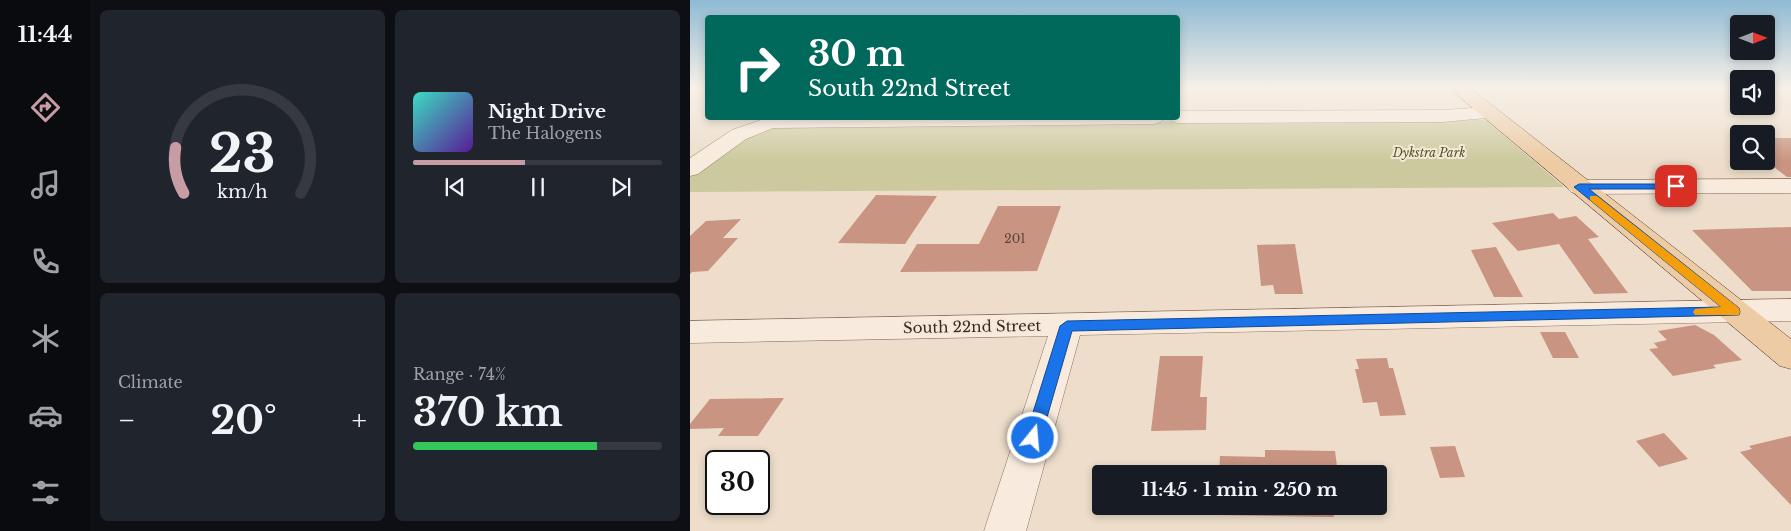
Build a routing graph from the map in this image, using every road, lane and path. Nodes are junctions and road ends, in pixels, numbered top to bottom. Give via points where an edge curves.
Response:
1 (1489, 113) joint
2 (1180, 117) edge
3 (964, 120) edge
4 (690, 169) edge
5 (1791, 186) edge
6 (1579, 187) junction
7 (1791, 310) edge
8 (1734, 312) junction
9 (1067, 326) junction
10 (690, 332) edge
11 (1791, 357) edge
12 (1005, 531) edge

1 - 2 street
1 - 6 main road
3 - 4 street via 773,122 751,127
5 - 6 street
6 - 8 main road
7 - 8 street, South 22nd Street
8 - 9 street, South 22nd Street
8 - 11 main road
9 - 10 street, South 22nd Street
9 - 12 street

